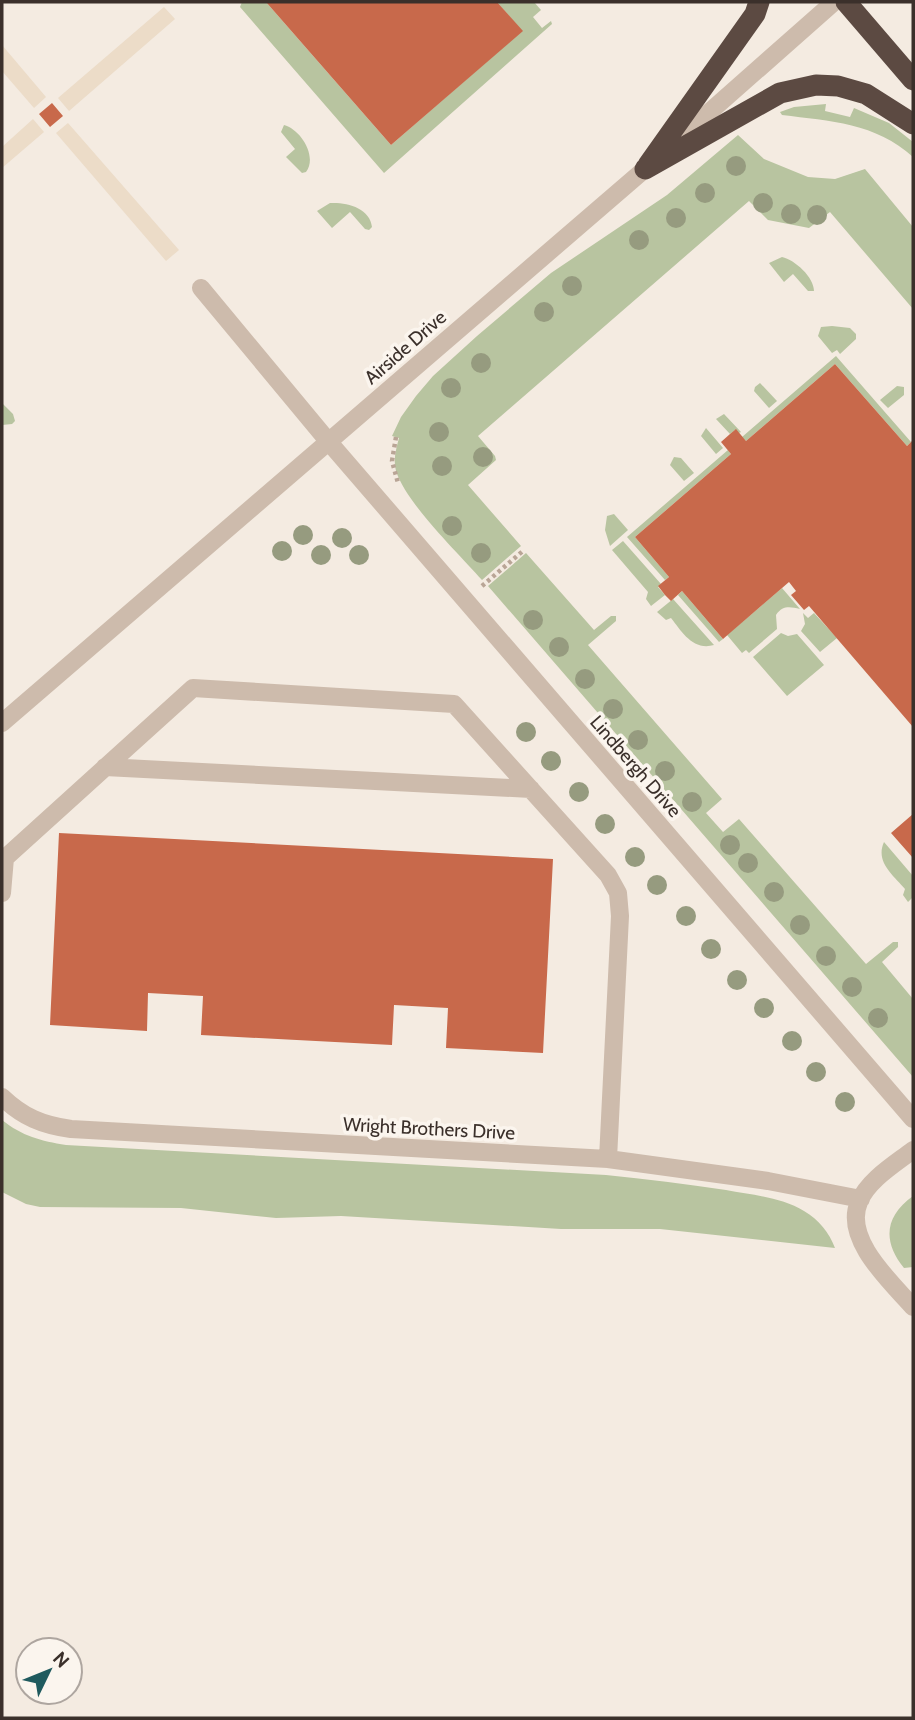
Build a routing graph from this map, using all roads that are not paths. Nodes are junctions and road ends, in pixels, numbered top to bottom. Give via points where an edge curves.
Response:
1 (758, 2) edge
2 (834, 2) edge
3 (846, 2) edge
4 (913, 80) edge
5 (913, 124) edge
6 (645, 169) junction
7 (201, 288) dead end
8 (328, 441) junction
9 (2, 723) edge
10 (106, 767) junction
11 (531, 789) junction
12 (2, 893) edge
13 (2, 1097) edge
14 (913, 1119) edge
15 (913, 1150) edge
16 (608, 1158) junction
17 (861, 1199) junction
18 (913, 1307) edge

1 - 6 highway via 755,14
2 - 6 street, Airside Drive
3 - 4 highway
5 - 6 highway via 866,94 816,85 780,93
6 - 8 street, Airside Drive
7 - 8 street, Lindbergh Drive
8 - 9 street, Airside Drive
8 - 14 street, Lindbergh Drive
10 - 11 street
10 - 11 street via 193,688 454,704
10 - 12 street via 5,858
11 - 16 street via 608,875 618,893
13 - 16 street, Wright Brothers Drive via 27,1118 71,1129
15 - 17 street
16 - 17 street, Wright Brothers Drive
17 - 18 street via 857,1228 866,1251

